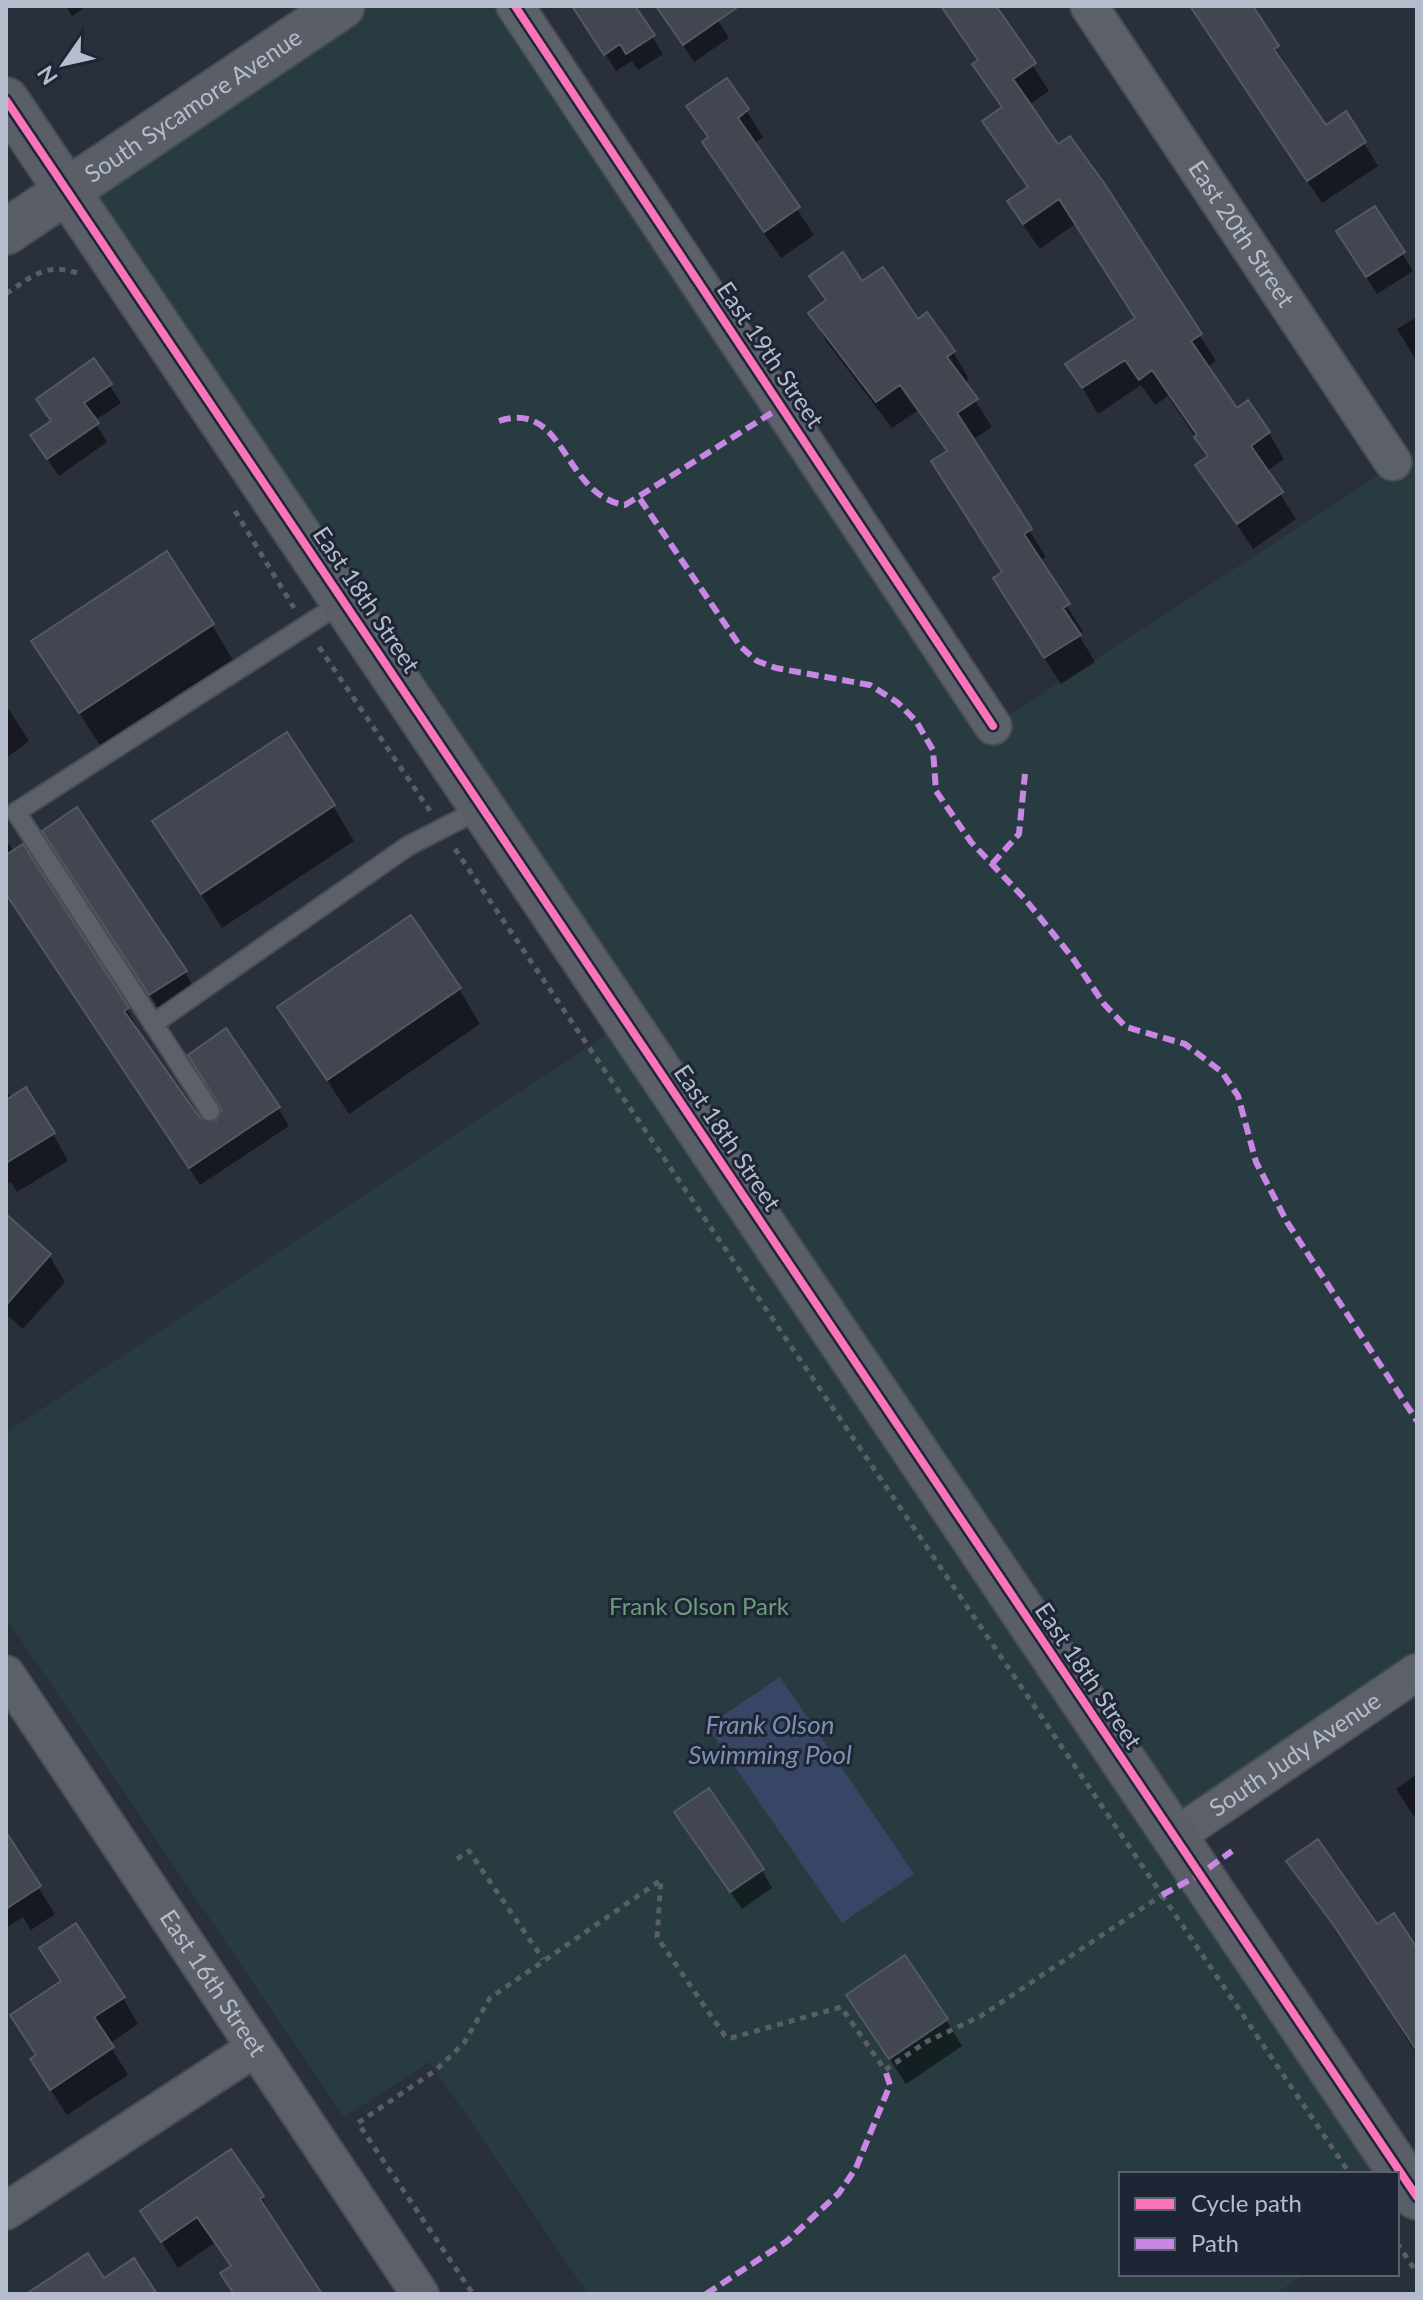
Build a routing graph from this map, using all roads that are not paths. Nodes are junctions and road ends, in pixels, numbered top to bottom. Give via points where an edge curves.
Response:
1 (342, 6) edge
2 (515, 6) edge
3 (1089, 6) edge
4 (6, 100) edge
5 (67, 191) junction
6 (6, 232) edge
7 (1393, 462) dead end
8 (343, 602) junction
9 (993, 726) dead end
10 (11, 804) edge
11 (482, 808) junction
12 (153, 1024) junction
13 (210, 1111) dead end
14 (1417, 1672) edge
15 (7, 1676) edge
16 (1173, 1838) junction
17 (255, 2048) junction
18 (1417, 2197) edge
19 (6, 2211) edge
20 (420, 2294) edge

1 - 5 street, South Sycamore Avenue
2 - 9 street, East 19th Street
3 - 7 street, East 20th Street
4 - 5 street, East 18th Street
5 - 6 street, South Sycamore Avenue
5 - 8 street, East 18th Street
8 - 10 lane
8 - 11 street, East 18th Street
10 - 12 lane
11 - 12 lane via 408,846
11 - 16 street, East 18th Street
12 - 13 lane
14 - 16 street, South Judy Avenue
15 - 17 street, East 16th Street
16 - 18 street, East 18th Street
17 - 19 street
17 - 20 street, East 16th Street

